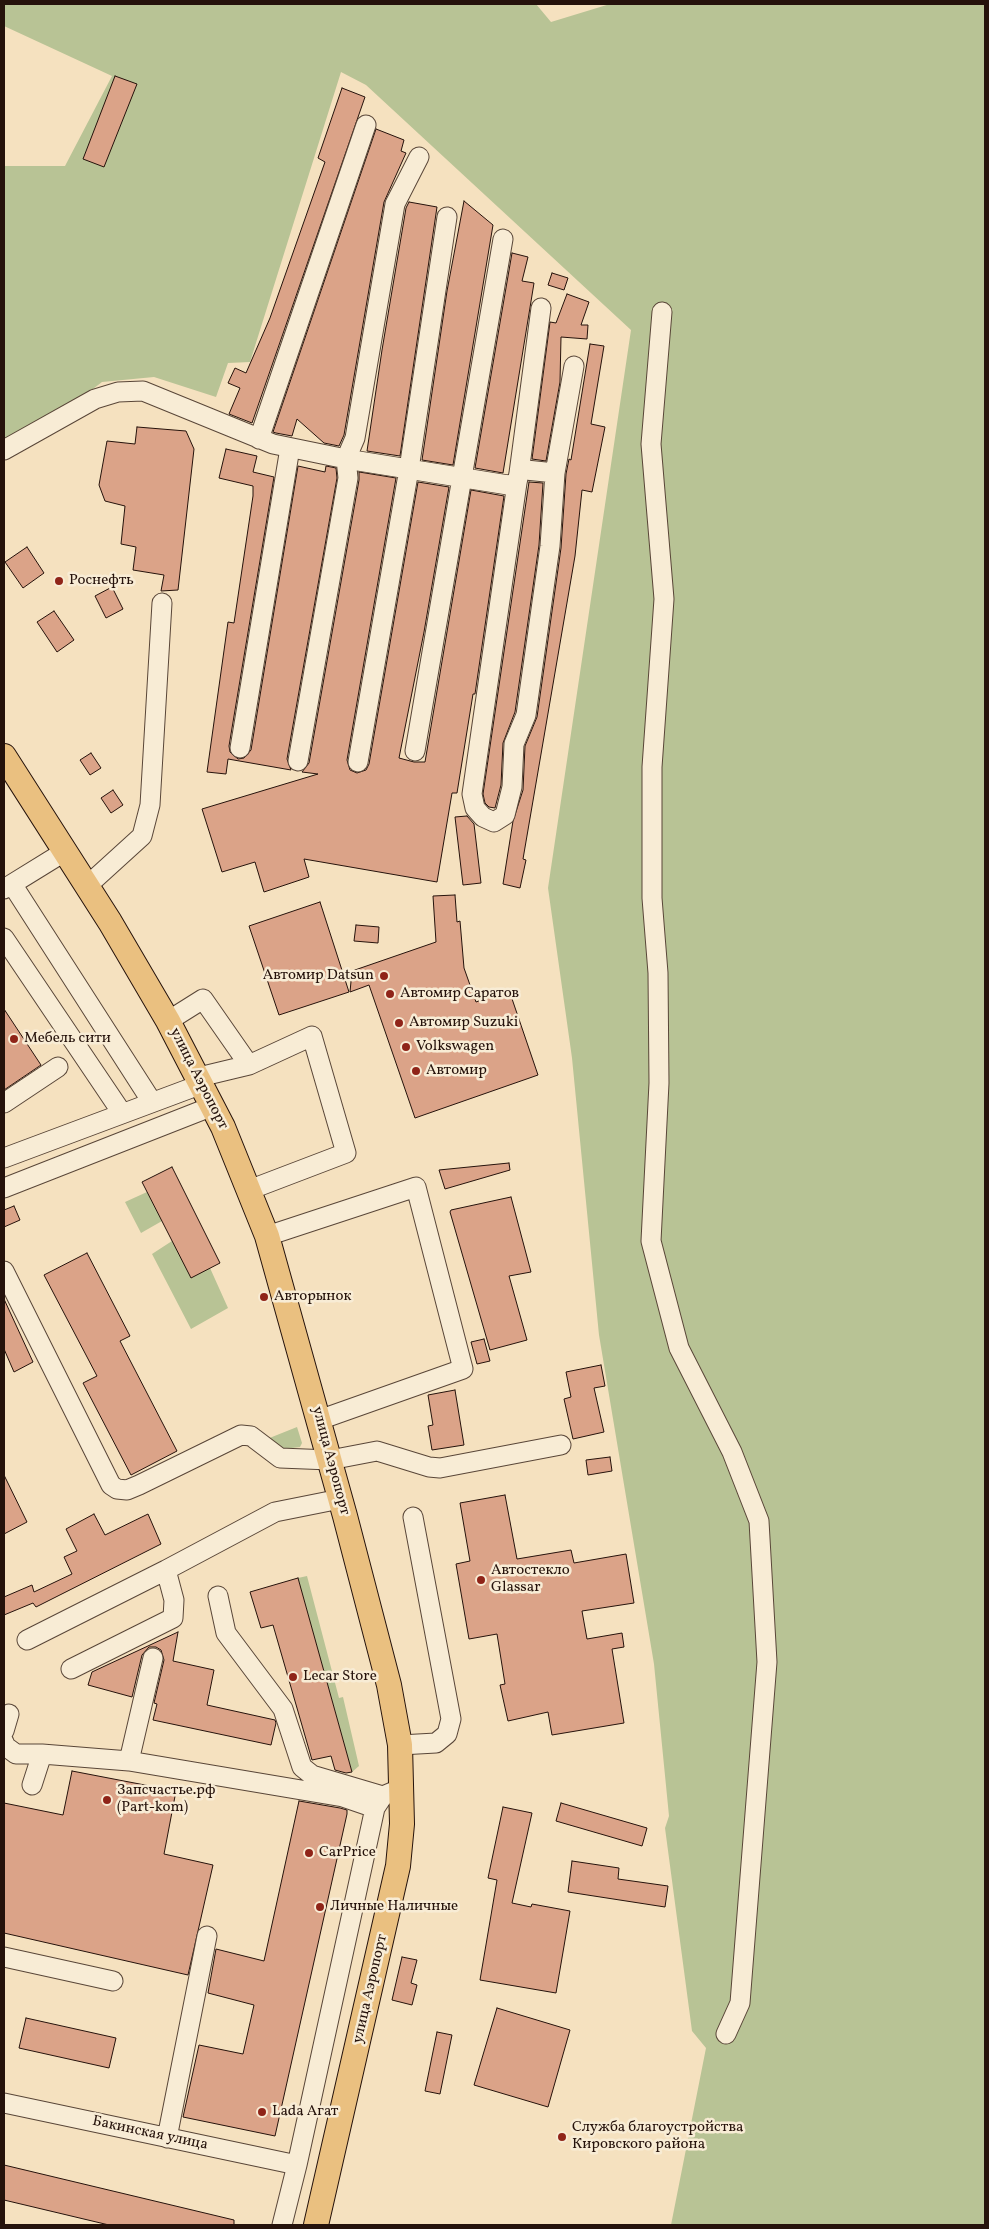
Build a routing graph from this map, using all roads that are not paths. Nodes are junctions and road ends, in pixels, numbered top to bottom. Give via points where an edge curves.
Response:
1 (366, 125) dead end
2 (419, 157) dead end
3 (447, 218) dead end
4 (503, 240) dead end
5 (541, 308) dead end
6 (662, 312) dead end
7 (574, 366) dead end
8 (259, 439) junction
9 (290, 448) junction
10 (4, 450) edge
11 (346, 459) junction
12 (409, 469) junction
13 (555, 473) junction
14 (461, 477) junction
15 (518, 478) junction
16 (162, 603) dead end
17 (240, 748) dead end
18 (415, 751) dead end
19 (4, 756) edge
20 (298, 761) dead end
21 (358, 762) dead end
22 (64, 852) junction
23 (8, 886) edge
24 (86, 886) junction
25 (4, 938) edge
26 (168, 1021) junction
27 (249, 1065) junction
28 (58, 1068) dead end
29 (200, 1081) junction
30 (152, 1102) junction
31 (4, 1103) edge
32 (213, 1106) junction
33 (122, 1114) junction
34 (4, 1158) edge
35 (4, 1188) edge
36 (248, 1190) junction
37 (267, 1236) junction
38 (4, 1271) edge
39 (319, 1420) junction
40 (561, 1445) dead end
41 (330, 1460) junction
42 (340, 1499) junction
43 (412, 1517) dead end
44 (166, 1570) junction
45 (218, 1596) dead end
46 (27, 1640) dead end
47 (153, 1658) dead end
48 (71, 1669) dead end
49 (4, 1742) edge
50 (400, 1745) junction
51 (42, 1754) junction
52 (129, 1761) junction
53 (32, 1785) dead end
54 (387, 1798) junction
55 (207, 1936) dead end
56 (4, 1957) edge
57 (113, 1981) dead end
58 (726, 2034) dead end
59 (4, 2103) edge
60 (167, 2138) junction
61 (297, 2165) junction
62 (282, 2225) edge
63 (316, 2225) edge

1 - 8 street
2 - 11 street via 395,204 355,438
3 - 12 street
4 - 14 street
5 - 15 street
6 - 58 street via 651,444 664,599 652,768 652,898 658,973 659,1082 650,1241 679,1348 732,1452 759,1521 767,1662 740,2003
7 - 13 street
8 - 9 street
8 - 10 street via 143,391 118,392 95,399
9 - 11 street
9 - 17 street
11 - 12 street
11 - 20 street via 348,478
12 - 14 street
12 - 21 street
13 - 15 street via 526,470
13 - 15 street via 550,546 529,699 514,744 512,787 505,815 494,822 475,808 472,794
14 - 15 street via 508,485
14 - 18 street
16 - 24 street via 150,805 142,836
19 - 22 main road, улица Аэропорт
22 - 23 street
22 - 24 main road, улица Аэропорт
23 - 30 street
24 - 26 main road, улица Аэропорт
25 - 33 street
26 - 27 street via 203,999
26 - 29 main road, улица Аэропорт
27 - 29 street
27 - 36 street via 312,1036 346,1153
28 - 31 street
29 - 30 street
29 - 32 main road, улица Аэропорт
30 - 33 street
32 - 35 street
32 - 36 main road, улица Аэропорт
33 - 34 street
36 - 37 main road, улица Аэропорт
37 - 39 main road, улица Аэропорт
37 - 39 street via 416,1187 463,1369
38 - 41 street via 112,1485 117,1489 127,1490 139,1485 241,1435 251,1436 280,1458
39 - 41 main road, улица Аэропорт
40 - 41 street via 440,1468 429,1468 378,1451
41 - 42 main road, улица Аэропорт
42 - 44 street via 275,1512
42 - 50 main road, улица Аэропорт via 389,1685
43 - 50 street via 451,1718 447,1734 436,1743
44 - 46 street
44 - 48 street via 174,1600 173,1618
45 - 54 street via 226,1633 283,1709 302,1767 312,1775
47 - 52 street
49 - 51 street via 16,1754
50 - 54 main road, улица Аэропорт
51 - 52 street
51 - 53 street
52 - 54 street via 343,1797
54 - 61 street
54 - 63 main road, улица Аэропорт via 402,1824 398,1866
55 - 60 street
56 - 57 street
59 - 60 street, Бакинская улица
60 - 61 street, Бакинская улица
61 - 62 street

